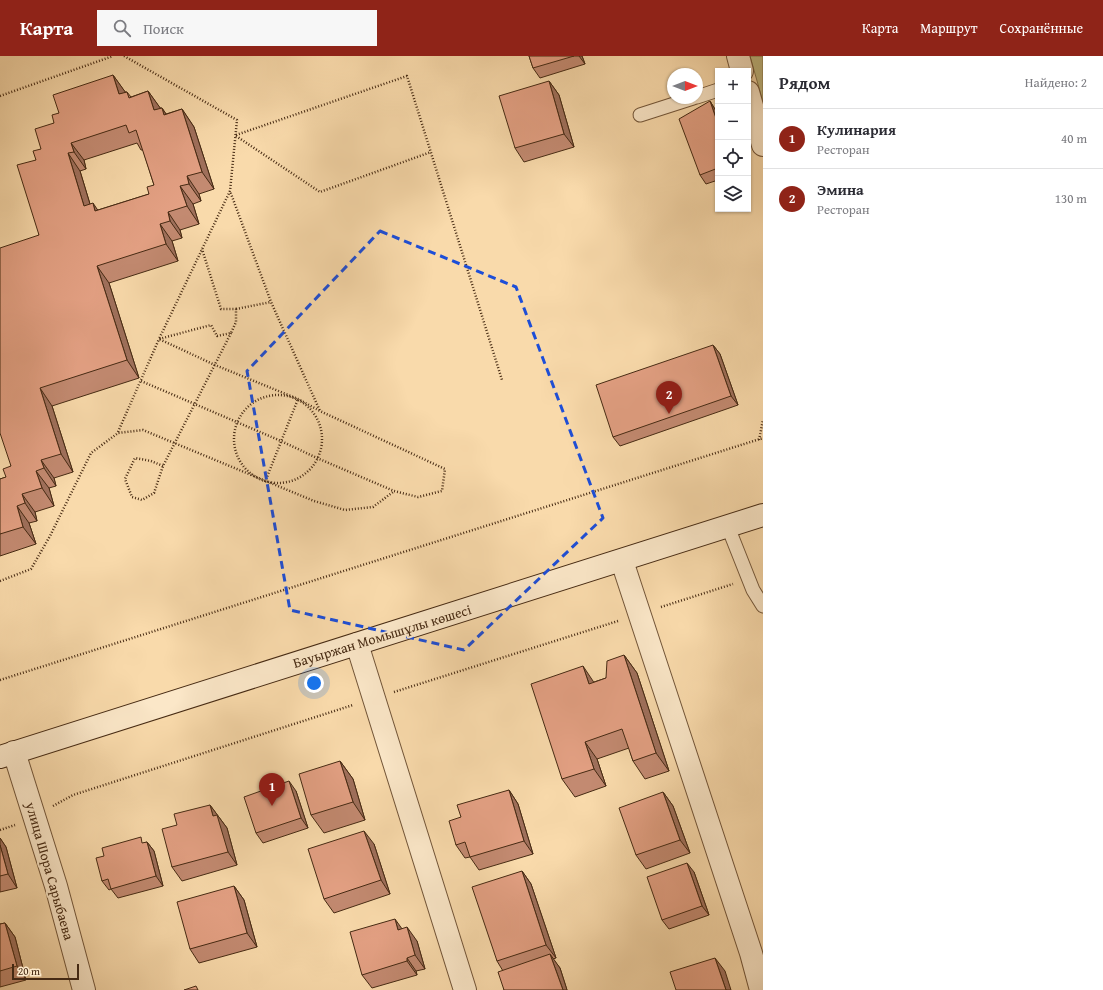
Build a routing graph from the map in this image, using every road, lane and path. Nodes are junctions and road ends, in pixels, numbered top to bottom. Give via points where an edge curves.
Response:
1 (113, 56) edge
2 (124, 56) edge
3 (738, 56) edge
4 (741, 68) edge
5 (715, 91) edge
6 (703, 95) edge
7 (0, 96) edge
8 (751, 103) edge
9 (674, 104) edge
10 (640, 115) dead end
11 (236, 135) junction
12 (763, 145) edge
13 (431, 152) junction
14 (230, 191) junction
15 (202, 249) junction
16 (270, 302) junction
17 (236, 309) junction
18 (231, 333) junction
19 (159, 339) junction
20 (215, 365) junction
21 (502, 380) dead end
22 (140, 381) junction
23 (298, 399) junction
24 (194, 404) junction
25 (320, 411) junction
26 (763, 420) edge
27 (236, 423) junction
28 (118, 433) junction
29 (763, 438) edge
30 (759, 440) junction
31 (281, 441) junction
32 (175, 443) junction
33 (317, 458) junction
34 (163, 466) junction
35 (265, 482) junction
36 (394, 491) junction
37 (763, 515) edge
38 (728, 527) junction
39 (622, 561) junction
40 (0, 581) edge
41 (763, 606) edge
42 (358, 644) junction
43 (0, 680) edge
44 (7, 754) edge
45 (84, 990) edge
46 (465, 990) edge
47 (762, 990) edge

1 - 7 path
2 - 11 path via 237,120
3 - 4 street
5 - 6 lane
8 - 12 street
9 - 10 lane
11 - 13 path via 320,192
11 - 13 path via 407,76
11 - 14 path
13 - 21 path
14 - 15 path
14 - 16 path
15 - 17 path via 221,309
15 - 19 path
16 - 17 path
16 - 25 path
17 - 18 path via 236,322
18 - 19 path via 217,336 211,325
18 - 20 path
19 - 20 path
19 - 22 path
20 - 23 path
20 - 24 path
22 - 24 path
22 - 28 path
23 - 25 path
23 - 27 path via 274,395 262,398 251,403
23 - 31 path
23 - 33 path via 309,407 317,418 322,445
24 - 27 path
24 - 32 path
25 - 36 path via 445,469 442,491 418,497
26 - 30 path
27 - 31 path
27 - 35 path via 233,437 235,451 252,475
28 - 32 path via 143,430
28 - 40 path via 92,453 31,569
29 - 30 path
30 - 43 path
31 - 33 path
31 - 35 path
32 - 34 path
32 - 35 path
33 - 35 path via 311,469 301,477 290,482
33 - 36 path
34 - 34 path via 154,493 142,500 132,497 125,479 135,458
35 - 36 path via 346,510 373,507
37 - 38 street, Бауыржан Момышұлы көшесі
38 - 39 street, Бауыржан Момышұлы көшесі
38 - 41 lane via 753,590
39 - 42 street, Бауыржан Момышұлы көшесі
39 - 47 street
42 - 44 street, Бауыржан Момышұлы көшесі
42 - 46 street
44 - 45 street, улица Шора Сарыбаева via 56,886

